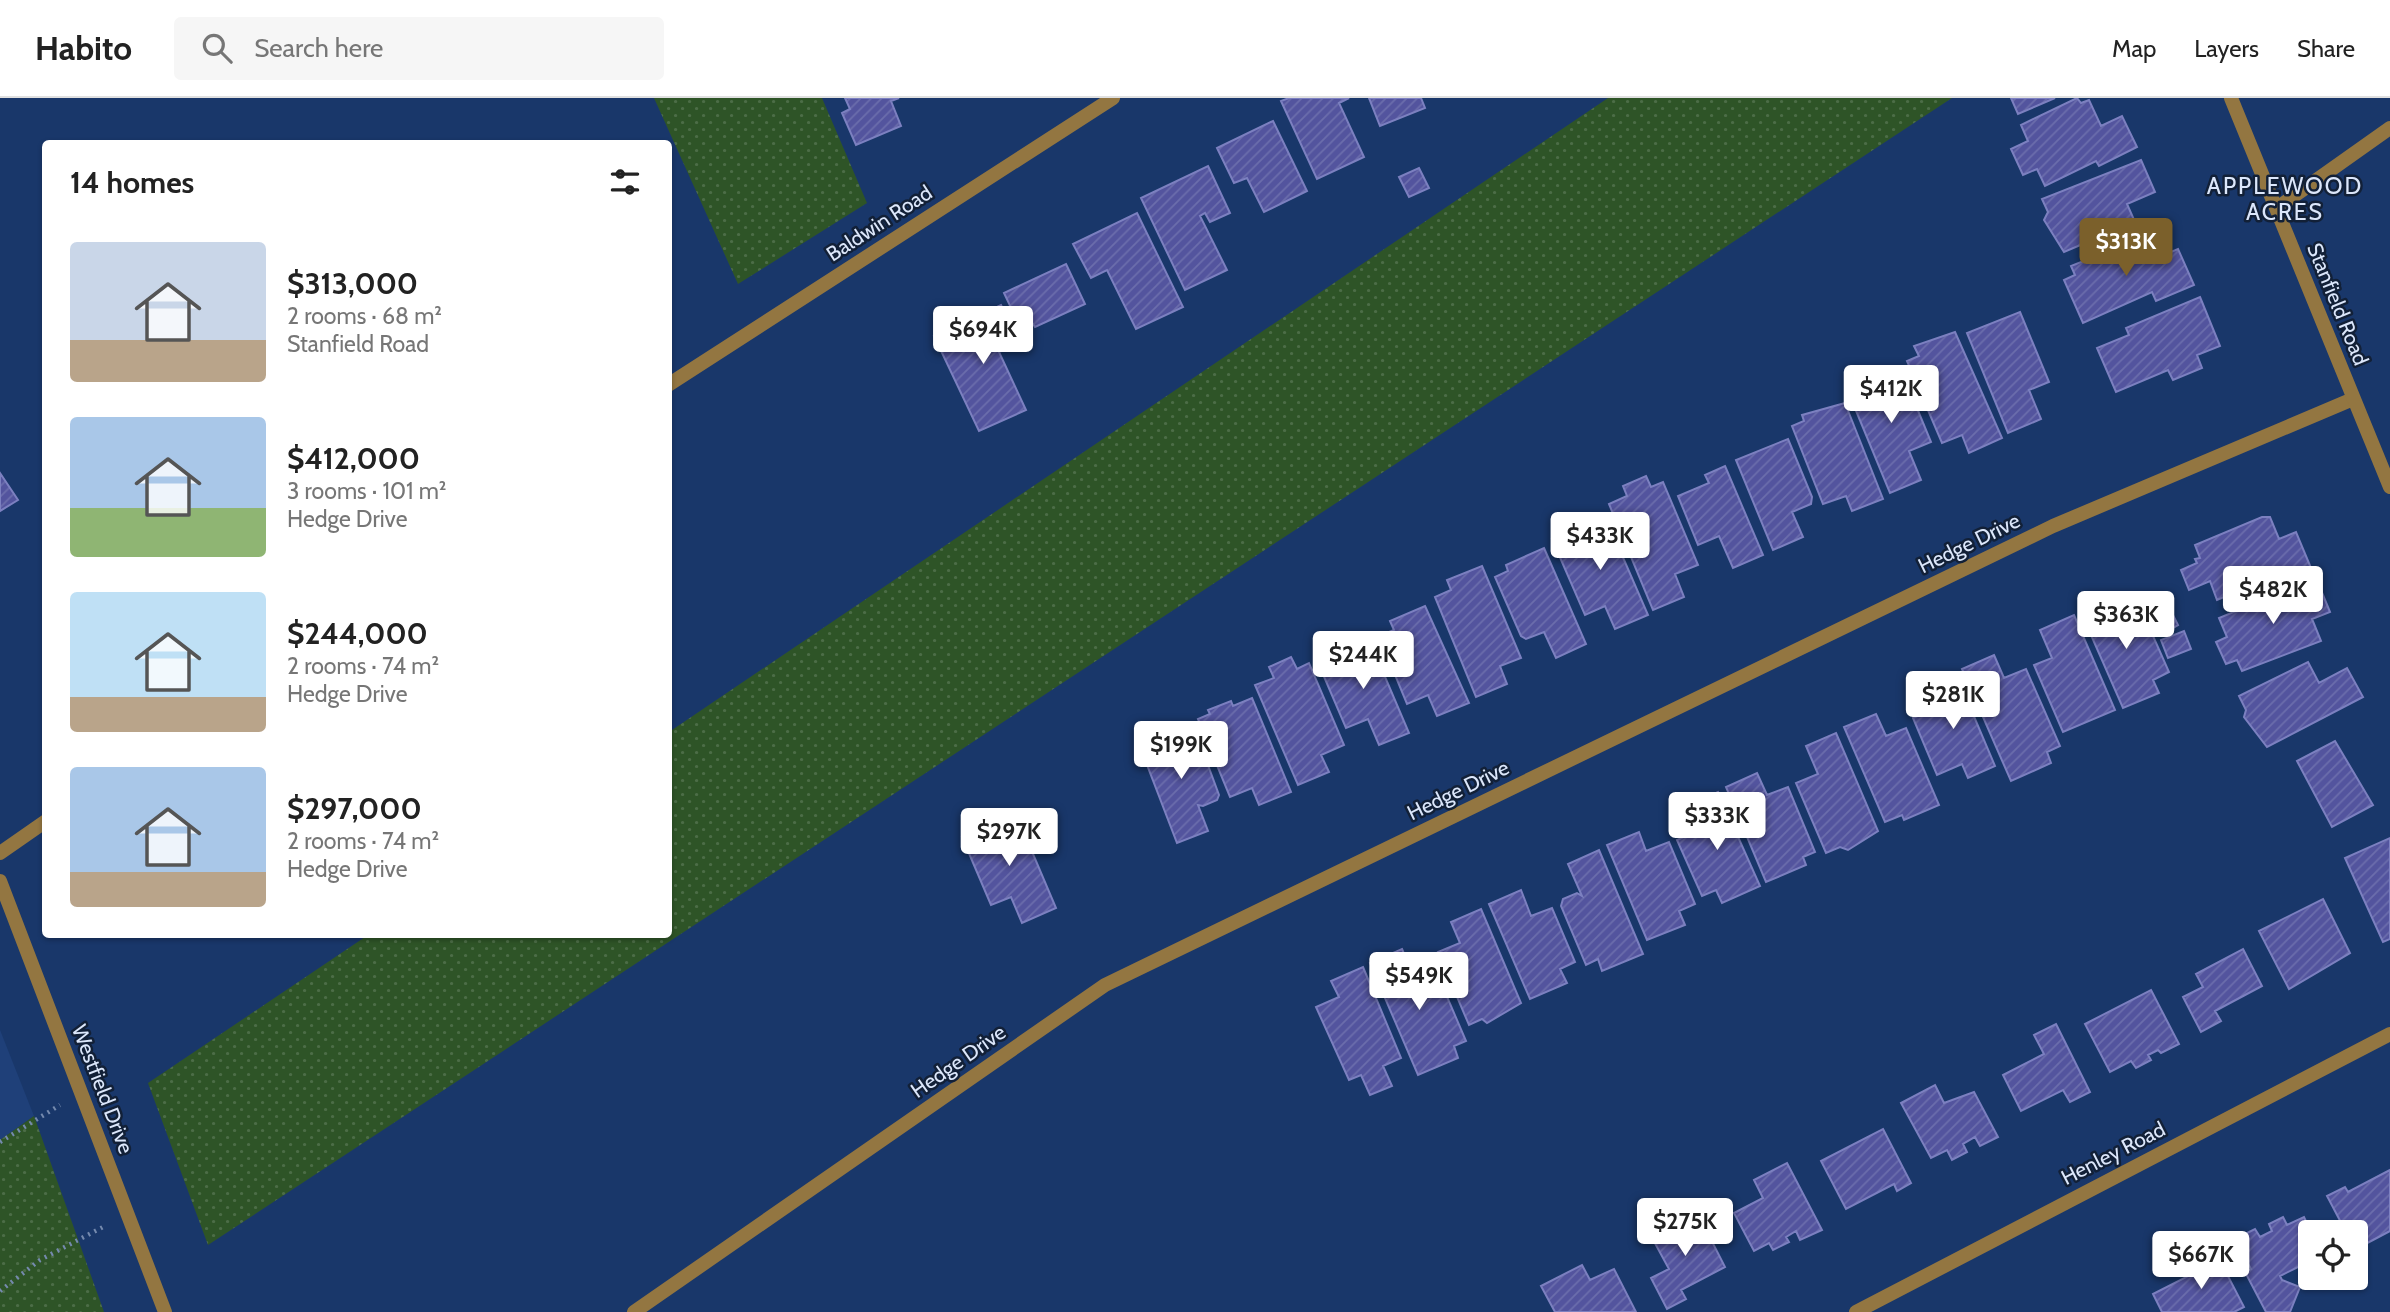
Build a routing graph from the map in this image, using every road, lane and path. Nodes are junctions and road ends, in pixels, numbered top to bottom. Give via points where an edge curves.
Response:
1 (1113, 98) edge
2 (2231, 98) edge
3 (2390, 128) edge
4 (2277, 208) junction
5 (672, 381) edge
6 (2353, 399) junction
7 (2390, 487) edge
8 (42, 824) edge
9 (0, 853) edge
10 (0, 881) edge
11 (2390, 1034) edge
12 (82, 1091) junction
13 (0, 1142) edge
14 (128, 1215) junction
15 (0, 1291) edge
16 (165, 1312) edge
17 (634, 1312) edge
18 (1856, 1312) edge

1 - 5 street, Baldwin Road
2 - 4 street, Stanfield Road
3 - 4 street
4 - 6 street, Stanfield Road
6 - 7 street, Stanfield Road
6 - 17 street, Hedge Drive via 2053,526 1104,985
8 - 9 street
10 - 12 street, Westfield Drive
11 - 18 street, Henley Road
12 - 13 path
12 - 14 street, Westfield Drive
14 - 15 path via 40,1260
14 - 16 street, Westfield Drive

